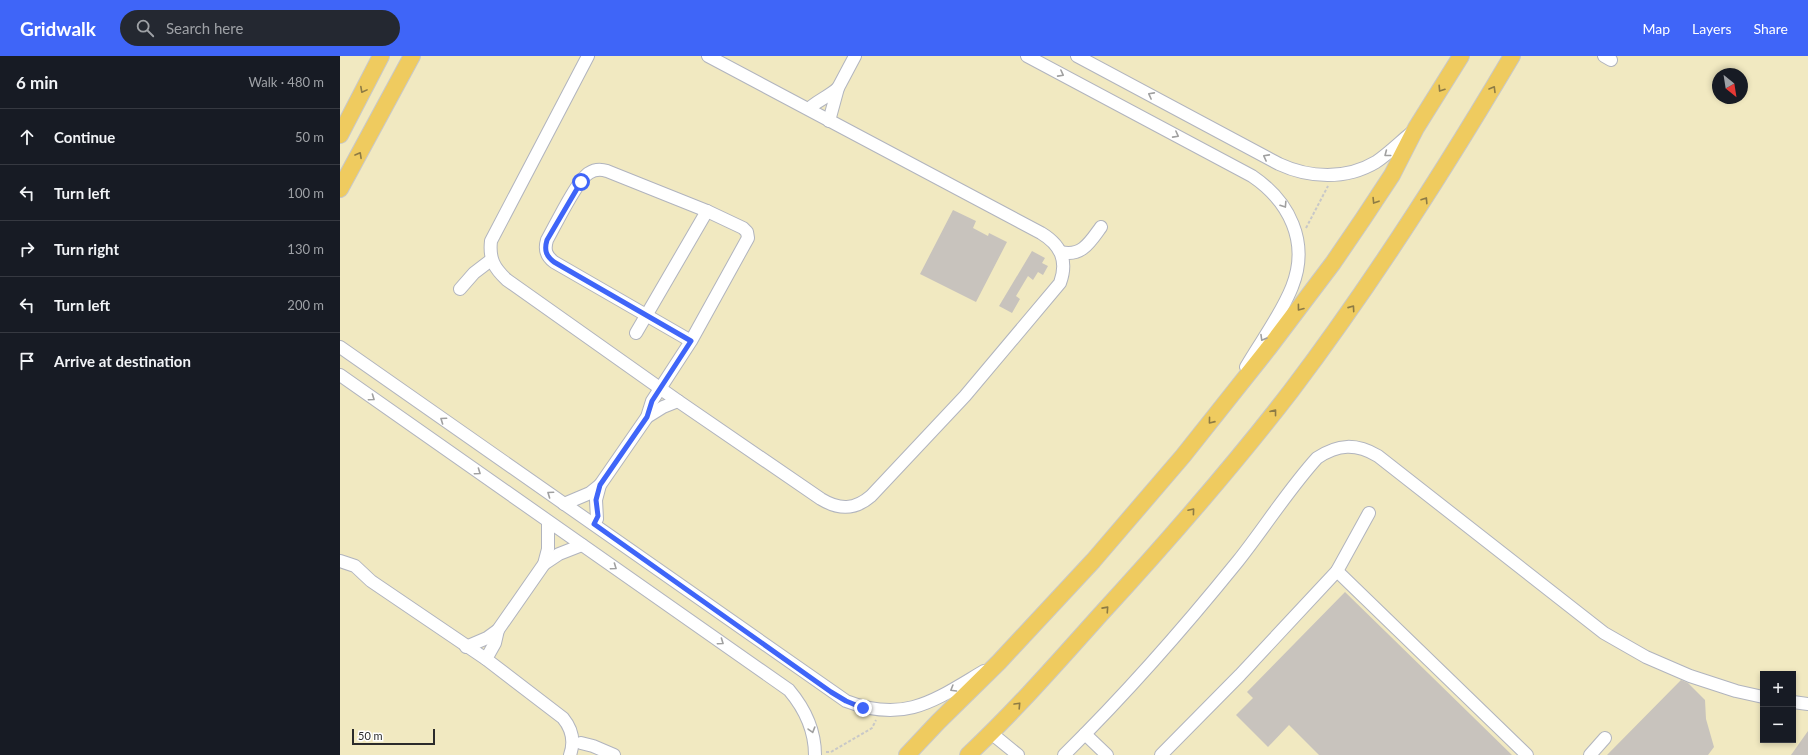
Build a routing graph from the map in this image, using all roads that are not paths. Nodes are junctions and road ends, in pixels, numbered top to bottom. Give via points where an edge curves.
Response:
1 (382, 56) edge
2 (412, 56) edge
3 (588, 56) edge
4 (708, 56) edge
5 (855, 56) edge
6 (1027, 56) edge
7 (1077, 56) edge
8 (1461, 56) edge
9 (1512, 56) edge
10 (838, 88) junction
11 (809, 109) junction
12 (829, 120) junction
13 (1416, 128) junction
14 (340, 134) edge
15 (340, 189) edge
16 (707, 211) junction
17 (1102, 227) dead end
18 (1061, 252) junction
19 (491, 260) junction
20 (460, 289) dead end
21 (646, 315) junction
22 (636, 333) dead end
23 (691, 341) junction
24 (340, 347) edge
25 (340, 375) edge
26 (661, 388) junction
27 (678, 402) junction
28 (1226, 402) junction
29 (647, 417) junction
30 (600, 485) junction
31 (564, 504) junction
32 (1369, 513) dead end
33 (548, 522) junction
34 (594, 524) junction
35 (582, 545) junction
36 (340, 561) edge
37 (544, 564) junction
38 (340, 568) edge
39 (1337, 571) junction
40 (371, 581) junction
41 (498, 630) junction
42 (466, 647) junction
43 (486, 659) junction
44 (999, 662) junction
45 (1760, 696) edge
46 (1796, 702) edge
47 (545, 704) junction
48 (1808, 704) edge
49 (938, 722) junction
50 (991, 733) junction
51 (1085, 734) junction
52 (1605, 738) dead end
53 (579, 749) edge
54 (815, 754) edge
55 (570, 755) edge
56 (614, 755) edge
57 (898, 755) edge
58 (907, 755) edge
59 (968, 755) edge
60 (1018, 755) edge
61 (1064, 755) edge
62 (1108, 755) edge
63 (1161, 755) edge
64 (1527, 755) edge
65 (1590, 755) edge

1 -> 14 main road
15 -> 2 main road
3 - 19 street via 494,232 491,241
4 - 11 street
5 - 10 street
6 -> 28 street via 1252,176 1280,199 1289,214 1296,231 1298,256 1292,287
13 -> 7 street via 1375,162 1355,171 1327,175 1294,171
8 -> 13 main road
50 -> 9 main road via 1167,541 1290,392 1403,233
10 - 11 street
10 - 12 street
11 - 12 street
12 - 18 street via 1041,233 1056,244
13 -> 28 main road via 1392,175 1333,263
16 - 21 street
16 - 21 street via 601,170 589,172 581,182 547,240 547,255 554,262
16 - 23 street via 742,228 747,232 748,238
17 - 18 street via 1083,250 1068,254
18 - 27 street via 1064,273 1054,292 965,396 863,503 841,508 830,505
19 - 20 street via 474,273
19 - 26 street via 507,280
21 - 22 street
21 - 23 street
23 - 26 street
31 -> 24 street
25 -> 33 street
26 - 27 street
26 - 29 street via 651,404
27 - 29 street via 663,407
28 -> 44 main road via 1108,544
29 - 30 street
30 - 31 street via 590,493
30 - 34 street via 596,500 598,516
31 - 34 street
32 - 39 street
33 - 35 street
33 - 37 street via 549,544
44 -> 34 street via 932,701 915,708 898,711 863,708 841,698
35 - 37 street via 559,554
35 -> 54 street via 789,690 808,719
36 - 40 street via 355,566
37 - 41 street
38 - 40 street
39 - 63 street
39 - 64 street
40 - 42 street
41 - 42 street
41 - 43 street via 495,643
42 - 43 street
43 - 47 street
44 - 49 main road
45 - 51 street via 1690,676 1646,657 1604,633 1378,456 1360,448 1340,446 1328,450 1317,458 1198,609
46 - 48 street
47 - 53 street via 571,718 579,731
47 - 55 street via 570,727 573,743
49 - 57 main road
49 - 58 main road
50 - 59 main road
50 - 60 street
51 - 61 street
51 - 62 street
52 - 65 street
53 - 56 street via 593,746

